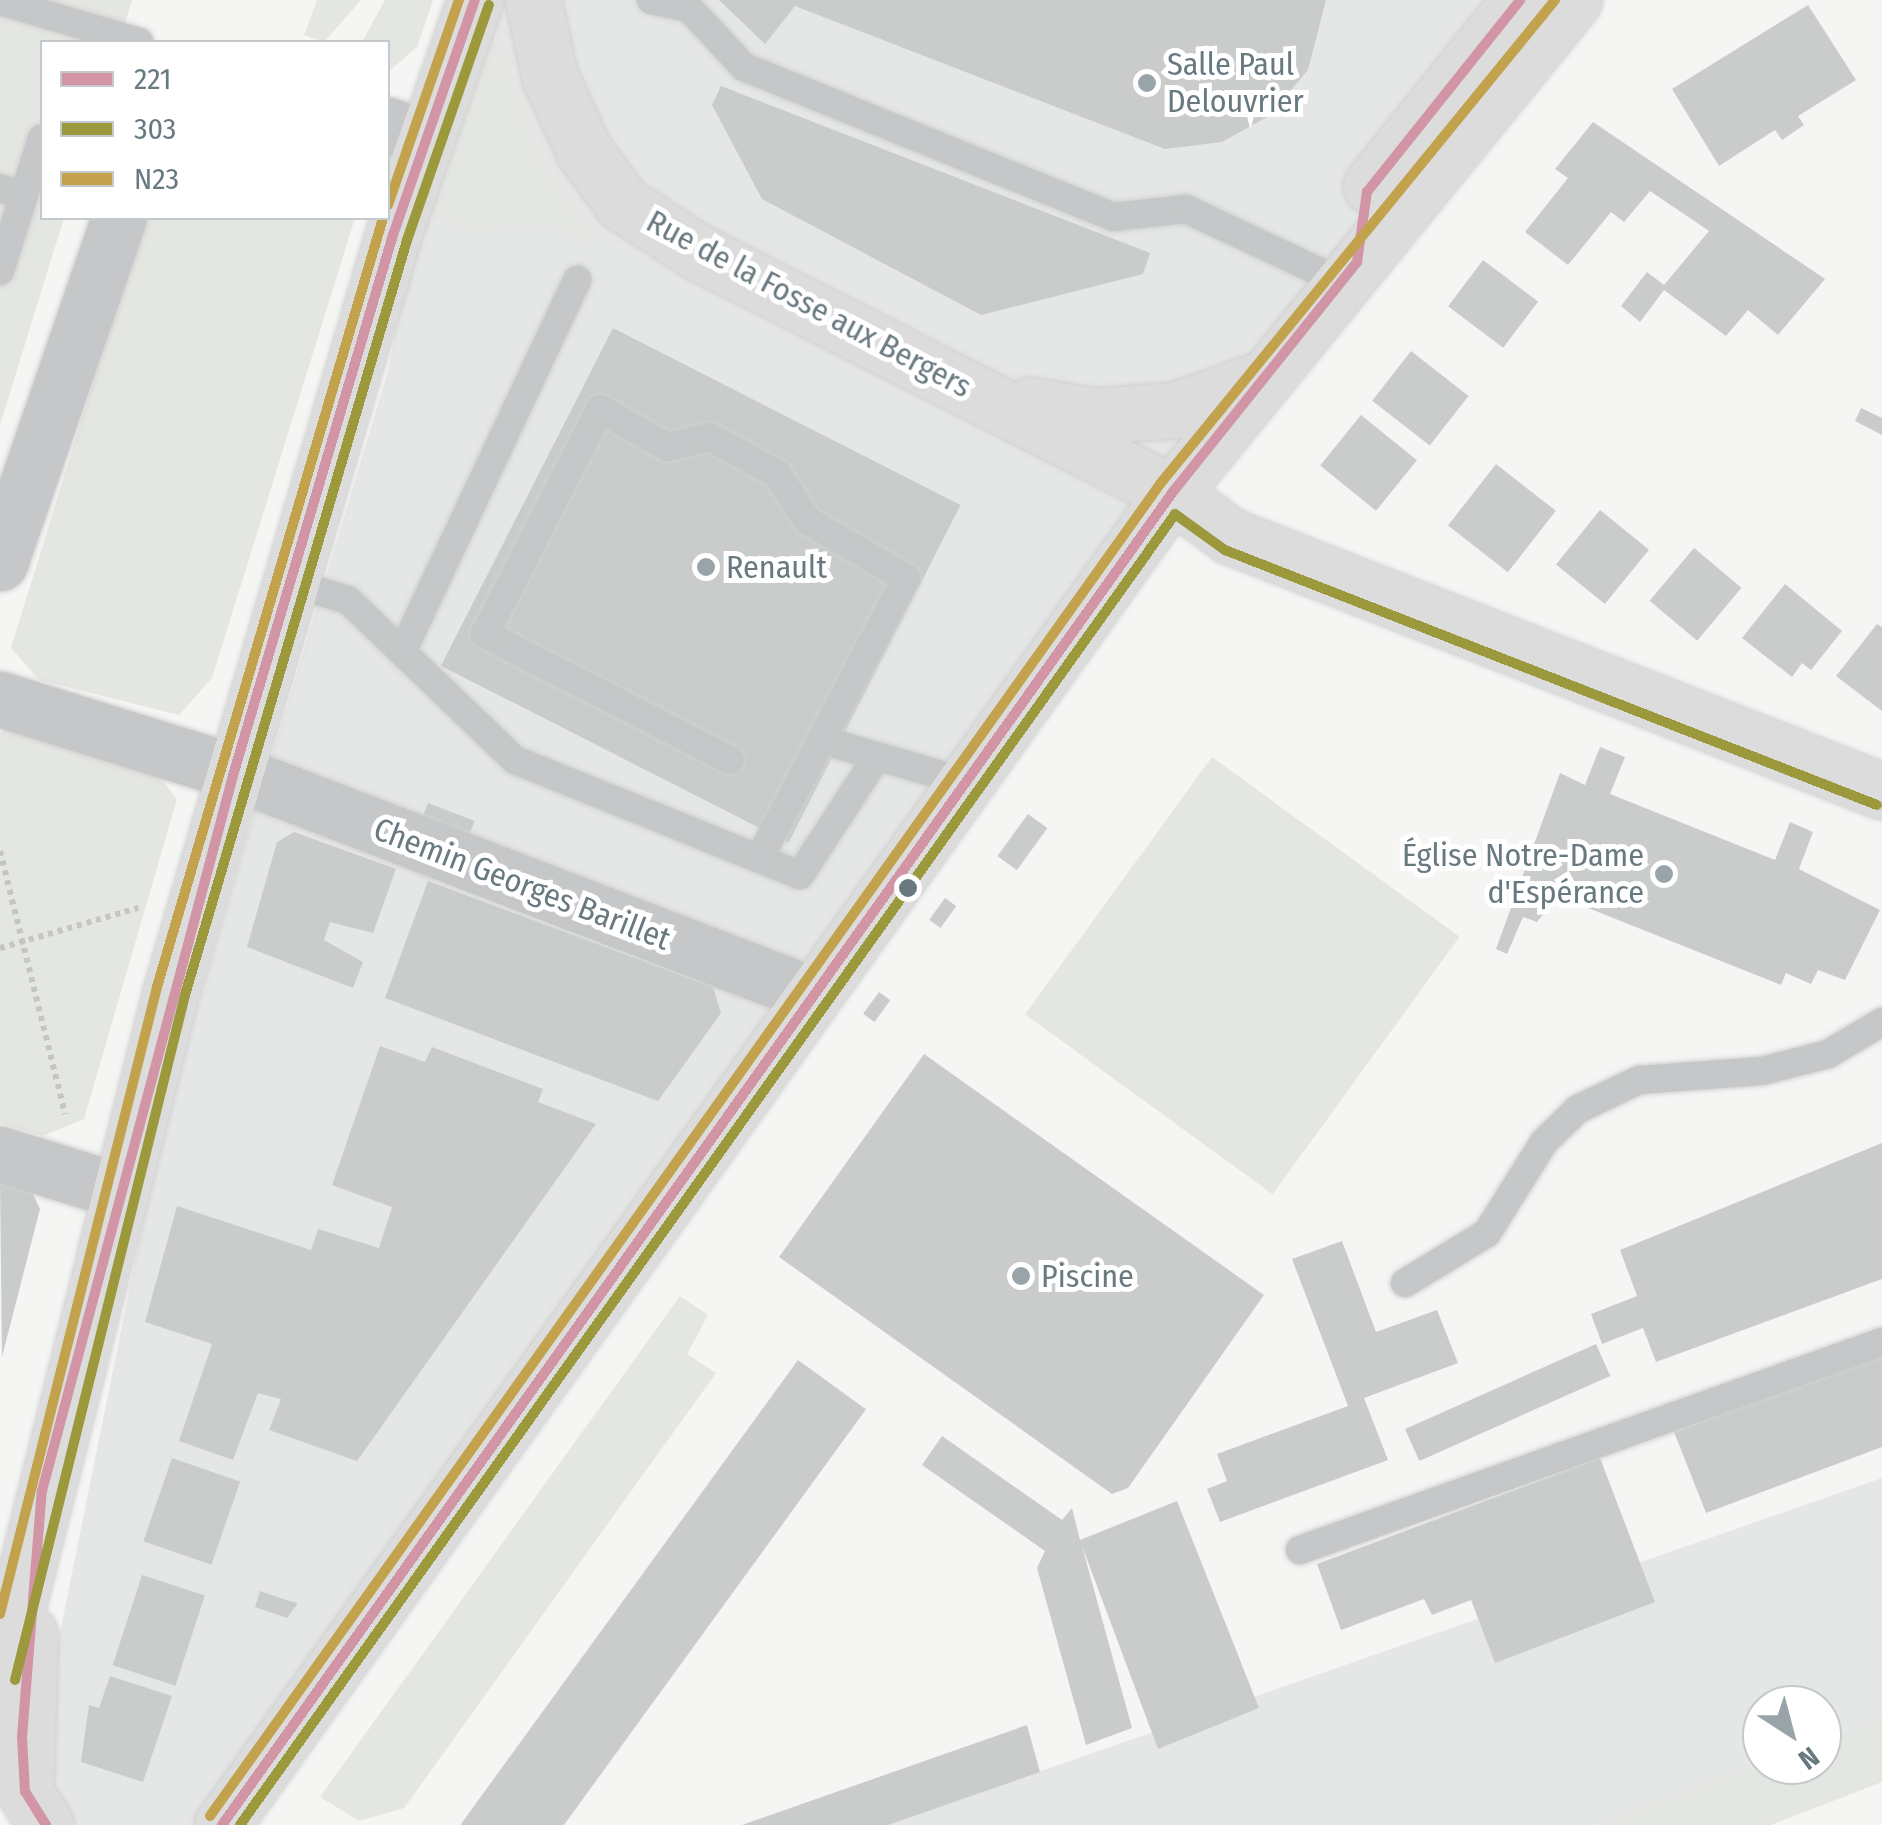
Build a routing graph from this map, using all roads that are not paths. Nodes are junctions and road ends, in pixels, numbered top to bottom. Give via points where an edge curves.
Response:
1 (476, 0) edge
2 (533, 0) edge
3 (652, 0) edge
4 (1520, 0) edge
5 (1574, 0) edge
6 (0, 1) edge
7 (79, 22) edge
8 (133, 40) edge
9 (406, 132) edge
10 (40, 142) edge
11 (12, 192) edge
12 (390, 195) edge
13 (119, 220) edge
14 (384, 220) edge
15 (0, 271) edge
16 (1348, 272) junction
17 (577, 280) dead end
18 (1257, 382) junction
19 (983, 397) junction
20 (1172, 493) junction
21 (0, 563) edge
22 (291, 583) junction
23 (404, 648) junction
24 (0, 698) edge
25 (838, 745) dead end
26 (877, 758) junction
27 (730, 760) dead end
28 (234, 772) junction
29 (966, 782) junction
30 (1882, 790) edge
31 (759, 860) junction
32 (810, 994) junction
33 (1882, 1022) edge
34 (0, 1154) edge
35 (100, 1185) junction
36 (1405, 1283) dead end
37 (1882, 1342) edge
38 (42, 1491) junction
39 (1300, 1550) dead end
40 (0, 1676) edge
41 (222, 1818) edge
42 (46, 1825) edge

1 - 9 main road
2 - 19 main road, Rue de la Fosse aux Bergers via 550,77 584,151 622,203 694,250
3 - 16 lane via 689,8 744,67 1113,217 1186,209
4 - 16 main road via 1366,192
5 - 16 main road
6 - 7 lane
7 - 8 lane
9 - 12 main road
10 - 11 lane
11 - 15 lane
13 - 21 street
14 - 22 main road
16 - 18 main road
17 - 23 lane
18 - 19 main road, Rue de la Fosse aux Bergers via 1175,410 1095,416
18 - 20 main road
19 - 20 main road, Rue de la Fosse aux Bergers
20 - 29 main road
20 - 30 main road, Rue de la Fosse aux Bergers via 1230,536
22 - 23 lane via 348,600
22 - 28 main road
23 - 31 lane via 515,760
24 - 28 street, Chemin Georges Barillet
25 - 26 lane
26 - 29 lane
26 - 31 lane via 800,875
27 - 31 lane via 485,634 600,410 668,446 710,437 778,474 808,521 906,578
28 - 32 street, Chemin Georges Barillet
28 - 35 main road via 202,890
29 - 32 main road
32 - 41 main road
33 - 36 lane via 1828,1054 1762,1071 1639,1080 1578,1110 1544,1142 1487,1233
34 - 35 street
35 - 38 main road
37 - 39 lane
38 - 40 main road
38 - 42 main road via 22,1737 25,1792

